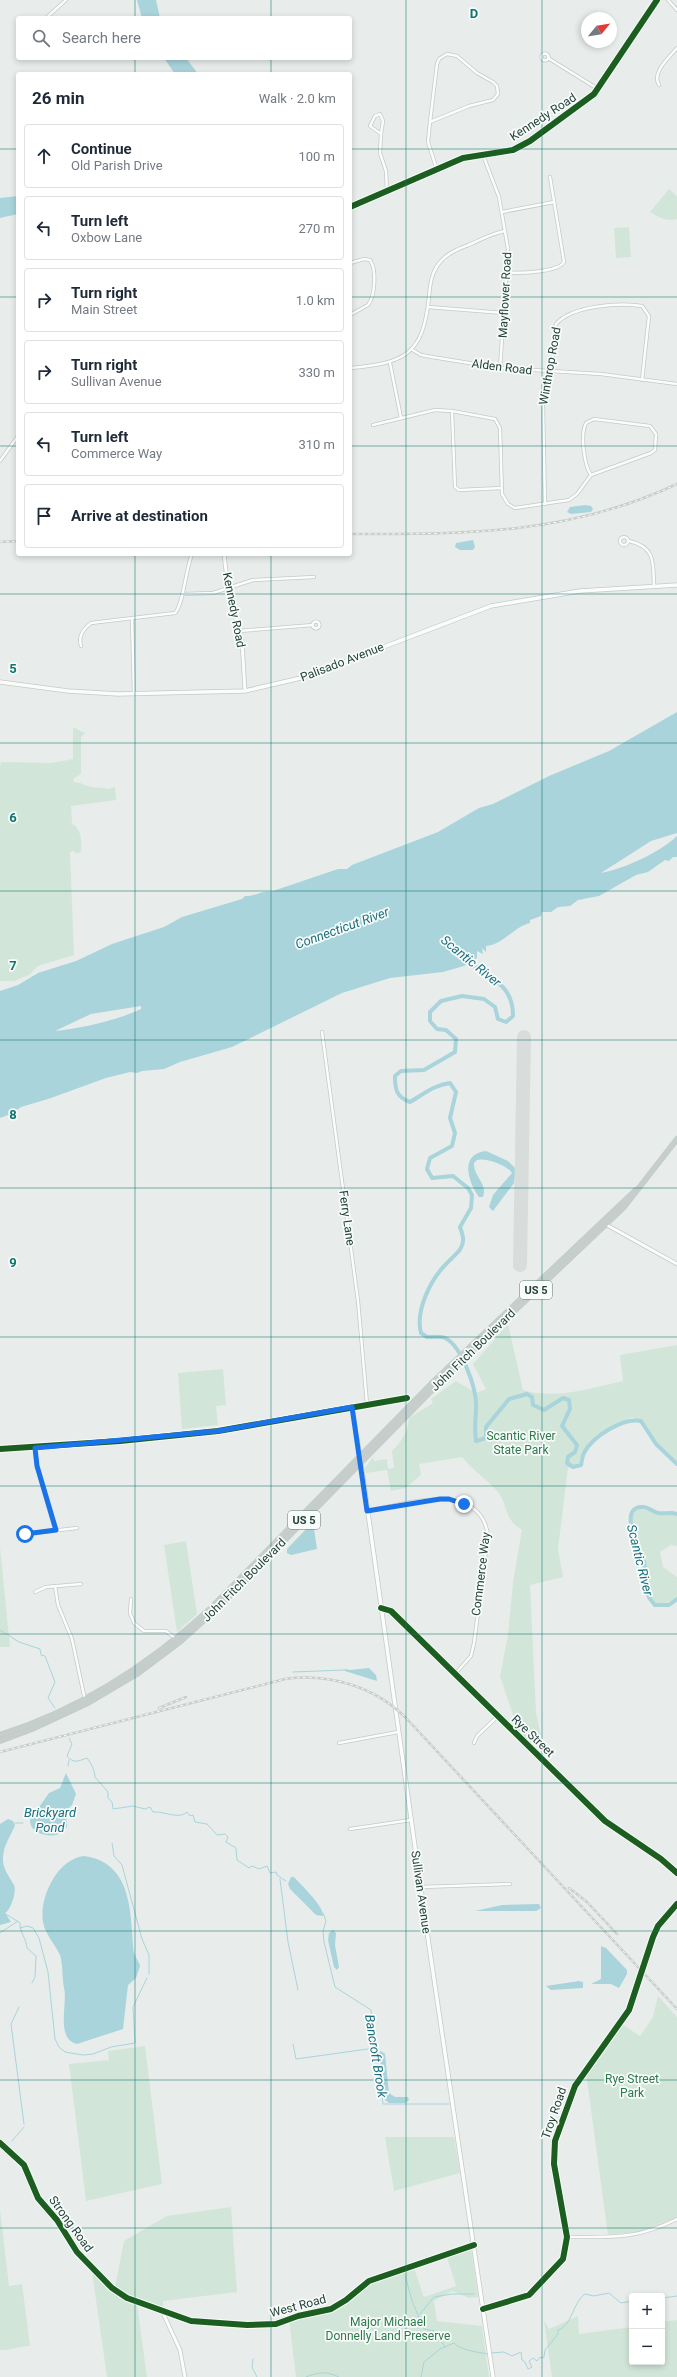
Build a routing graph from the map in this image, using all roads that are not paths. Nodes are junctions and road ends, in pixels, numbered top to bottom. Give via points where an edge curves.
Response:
1 (66, 0) edge
2 (657, 0) edge
3 (668, 0) edge
4 (677, 10) edge
5 (48, 16) edge
6 (677, 48) edge
7 (548, 58) dead end
8 (659, 85) dead end
9 (598, 89) junction
10 (430, 122) junction
11 (381, 134) junction
12 (483, 154) junction
13 (437, 170) junction
14 (550, 177) dead end
15 (387, 191) junction
16 (554, 202) junction
17 (352, 206) edge
18 (502, 212) junction
19 (505, 231) junction
20 (352, 262) edge
21 (507, 272) junction
22 (428, 307) junction
23 (504, 313) junction
24 (352, 314) edge
25 (411, 349) junction
26 (390, 363) junction
27 (352, 368) edge
28 (500, 368) junction
29 (550, 372) junction
30 (642, 380) junction
31 (677, 384) edge
32 (452, 411) junction
33 (401, 418) junction
34 (373, 425) dead end
35 (16, 439) edge
36 (0, 461) edge
37 (592, 475) junction
38 (502, 488) junction
39 (545, 504) junction
40 (628, 541) dead end
41 (191, 556) edge
42 (224, 556) edge
43 (314, 577) dead end
44 (677, 585) edge
45 (654, 586) junction
46 (228, 588) junction
47 (182, 594) junction
48 (132, 619) junction
49 (313, 625) dead end
50 (239, 631) junction
51 (81, 646) dead end
52 (0, 682) edge
53 (245, 691) junction
54 (134, 694) junction
55 (322, 1032) dead end
56 (677, 1139) edge
57 (604, 1223) junction
58 (677, 1264) edge
59 (457, 1362) junction
60 (407, 1398) dead end
61 (366, 1404) junction
62 (352, 1407) junction
63 (0, 1448) edge
64 (35, 1448) junction
65 (360, 1456) junction
66 (361, 1462) junction
67 (367, 1511) junction
68 (77, 1528) dead end
69 (56, 1530) junction
70 (25, 1534) dead end
71 (245, 1576) junction
72 (81, 1584) dead end
73 (55, 1586) junction
74 (35, 1592) dead end
75 (131, 1599) dead end
76 (381, 1608) junction
77 (177, 1641) junction
78 (455, 1675) junction
79 (86, 1702) junction
80 (497, 1717) junction
81 (25, 1729) junction
82 (398, 1732) junction
83 (0, 1735) edge
84 (0, 1740) edge
85 (339, 1743) dead end
86 (474, 1743) dead end
87 (411, 1820) junction
88 (350, 1829) dead end
89 (677, 1873) edge
90 (510, 1884) dead end
91 (421, 1887) junction
92 (677, 1904) edge
93 (0, 2144) edge
94 (677, 2219) edge
95 (566, 2237) junction
96 (474, 2245) junction
97 (483, 2309) junction
98 (163, 2313) junction
99 (185, 2377) edge
100 (493, 2377) edge

1 - 5 street
2 - 9 street, Kennedy Road
3 - 4 street
6 - 8 street via 658,71
7 - 9 street
9 - 12 street, Kennedy Road via 586,102 524,145 513,150
10 - 10 street via 469,106 493,100 498,94 497,86 472,70 457,56 443,55 437,64
10 - 13 street via 428,142
11 - 11 street via 383,118 379,114 374,116 370,126
11 - 15 street via 380,153 386,171
12 - 13 street, Kennedy Road via 470,156
12 - 18 street, Mayflower Road via 497,187
13 - 15 street, Kennedy Road
14 - 16 street
15 - 17 street, Kennedy Road
16 - 18 street
16 - 21 street via 563,264 526,273
18 - 19 street, Mayflower Road
19 - 21 street, Mayflower Road
19 - 22 street via 442,259 432,276
20 - 24 street via 364,258 370,260 373,266 373,290 368,305
21 - 23 street, Mayflower Road
22 - 23 street
22 - 25 street via 422,332
23 - 28 street, Mayflower Road
25 - 26 street
25 - 28 street, Alden Road via 421,355
26 - 27 street
26 - 33 street
28 - 29 street, Alden Road
29 - 30 street, Alden Road via 601,374
29 - 30 street, Winthrop Road via 553,331 558,321 594,306 637,305 646,309 649,316
29 - 39 street, Winthrop Road via 542,411
30 - 31 street, Alden Road
32 - 33 street via 435,410
32 - 38 street via 490,417 497,421 500,428
32 - 38 street via 455,487 459,490
33 - 34 street
35 - 36 street
37 - 37 street via 654,452 656,445 653,429 650,426 627,423 594,419 588,421 584,428 584,460
37 - 39 street via 573,497
38 - 39 street via 506,502 513,508
40 - 45 street via 641,545 650,554
41 - 47 street
42 - 46 street, Kennedy Road
43 - 46 street via 253,580
44 - 45 main road, Palisado Avenue
45 - 53 main road, Palisado Avenue via 580,591 488,606 305,677
46 - 47 street via 213,593
46 - 50 street, Kennedy Road
47 - 48 street via 179,609 175,613
48 - 51 street via 91,623 82,632
48 - 54 street
49 - 50 street
50 - 53 street, Kennedy Road
52 - 54 main road, Palisado Avenue via 85,692
53 - 54 main road, Palisado Avenue
55 - 61 street, Ferry Lane via 358,1301
56 - 57 highway, John Fitch Boulevard / US 5 via 642,1185
57 - 58 street
57 - 59 highway, John Fitch Boulevard / US 5
59 - 65 highway, John Fitch Boulevard / US 5
59 - 66 highway, John Fitch Boulevard / US 5
60 - 61 street
61 - 62 street
62 - 64 street via 218,1431
62 - 65 street, Sullivan Avenue
63 - 64 street
64 - 69 street via 37,1466
65 - 66 main road, Sullivan Avenue
65 - 71 highway, John Fitch Boulevard / US 5
66 - 67 main road, Sullivan Avenue
66 - 71 highway, John Fitch Boulevard / US 5
67 - 76 main road, Sullivan Avenue
67 - 78 street, Commerce Way via 449,1499 472,1508 484,1520 488,1536 474,1644 471,1657
68 - 69 street
69 - 70 street
71 - 77 highway, John Fitch Boulevard / US 5
72 - 73 street
73 - 74 street
73 - 79 street via 58,1605 72,1639
75 - 77 street via 130,1613 134,1623 144,1631 166,1631
76 - 78 street, Rye Street via 391,1611
76 - 82 main road, Sullivan Avenue
77 - 79 highway, John Fitch Boulevard / US 5 via 136,1671
78 - 80 street, Rye Street
79 - 81 highway, John Fitch Boulevard / US 5
80 - 86 street
80 - 89 street, Rye Street via 615,1829 661,1859
81 - 83 highway, John Fitch Boulevard / US 5
81 - 84 highway, John Fitch Boulevard / US 5
82 - 85 street
82 - 87 main road, Sullivan Avenue
87 - 88 street
87 - 91 main road, Sullivan Avenue
90 - 91 street
91 - 96 main road, Sullivan Avenue
92 - 95 street, Troy Road via 658,1926 653,1937 629,2010 579,2079 559,2128 555,2141 554,2164
93 - 98 street, Strong Road via 24,2165 38,2198 57,2220 84,2261 119,2294
94 - 95 street via 631,2237
95 - 97 street, Troy Road via 563,2259 535,2291 522,2298
96 - 97 main road, Sullivan Avenue
96 - 98 street, West Road via 369,2281 331,2309 276,2324 191,2322
97 - 100 main road, Sullivan Avenue
98 - 99 street via 180,2350

